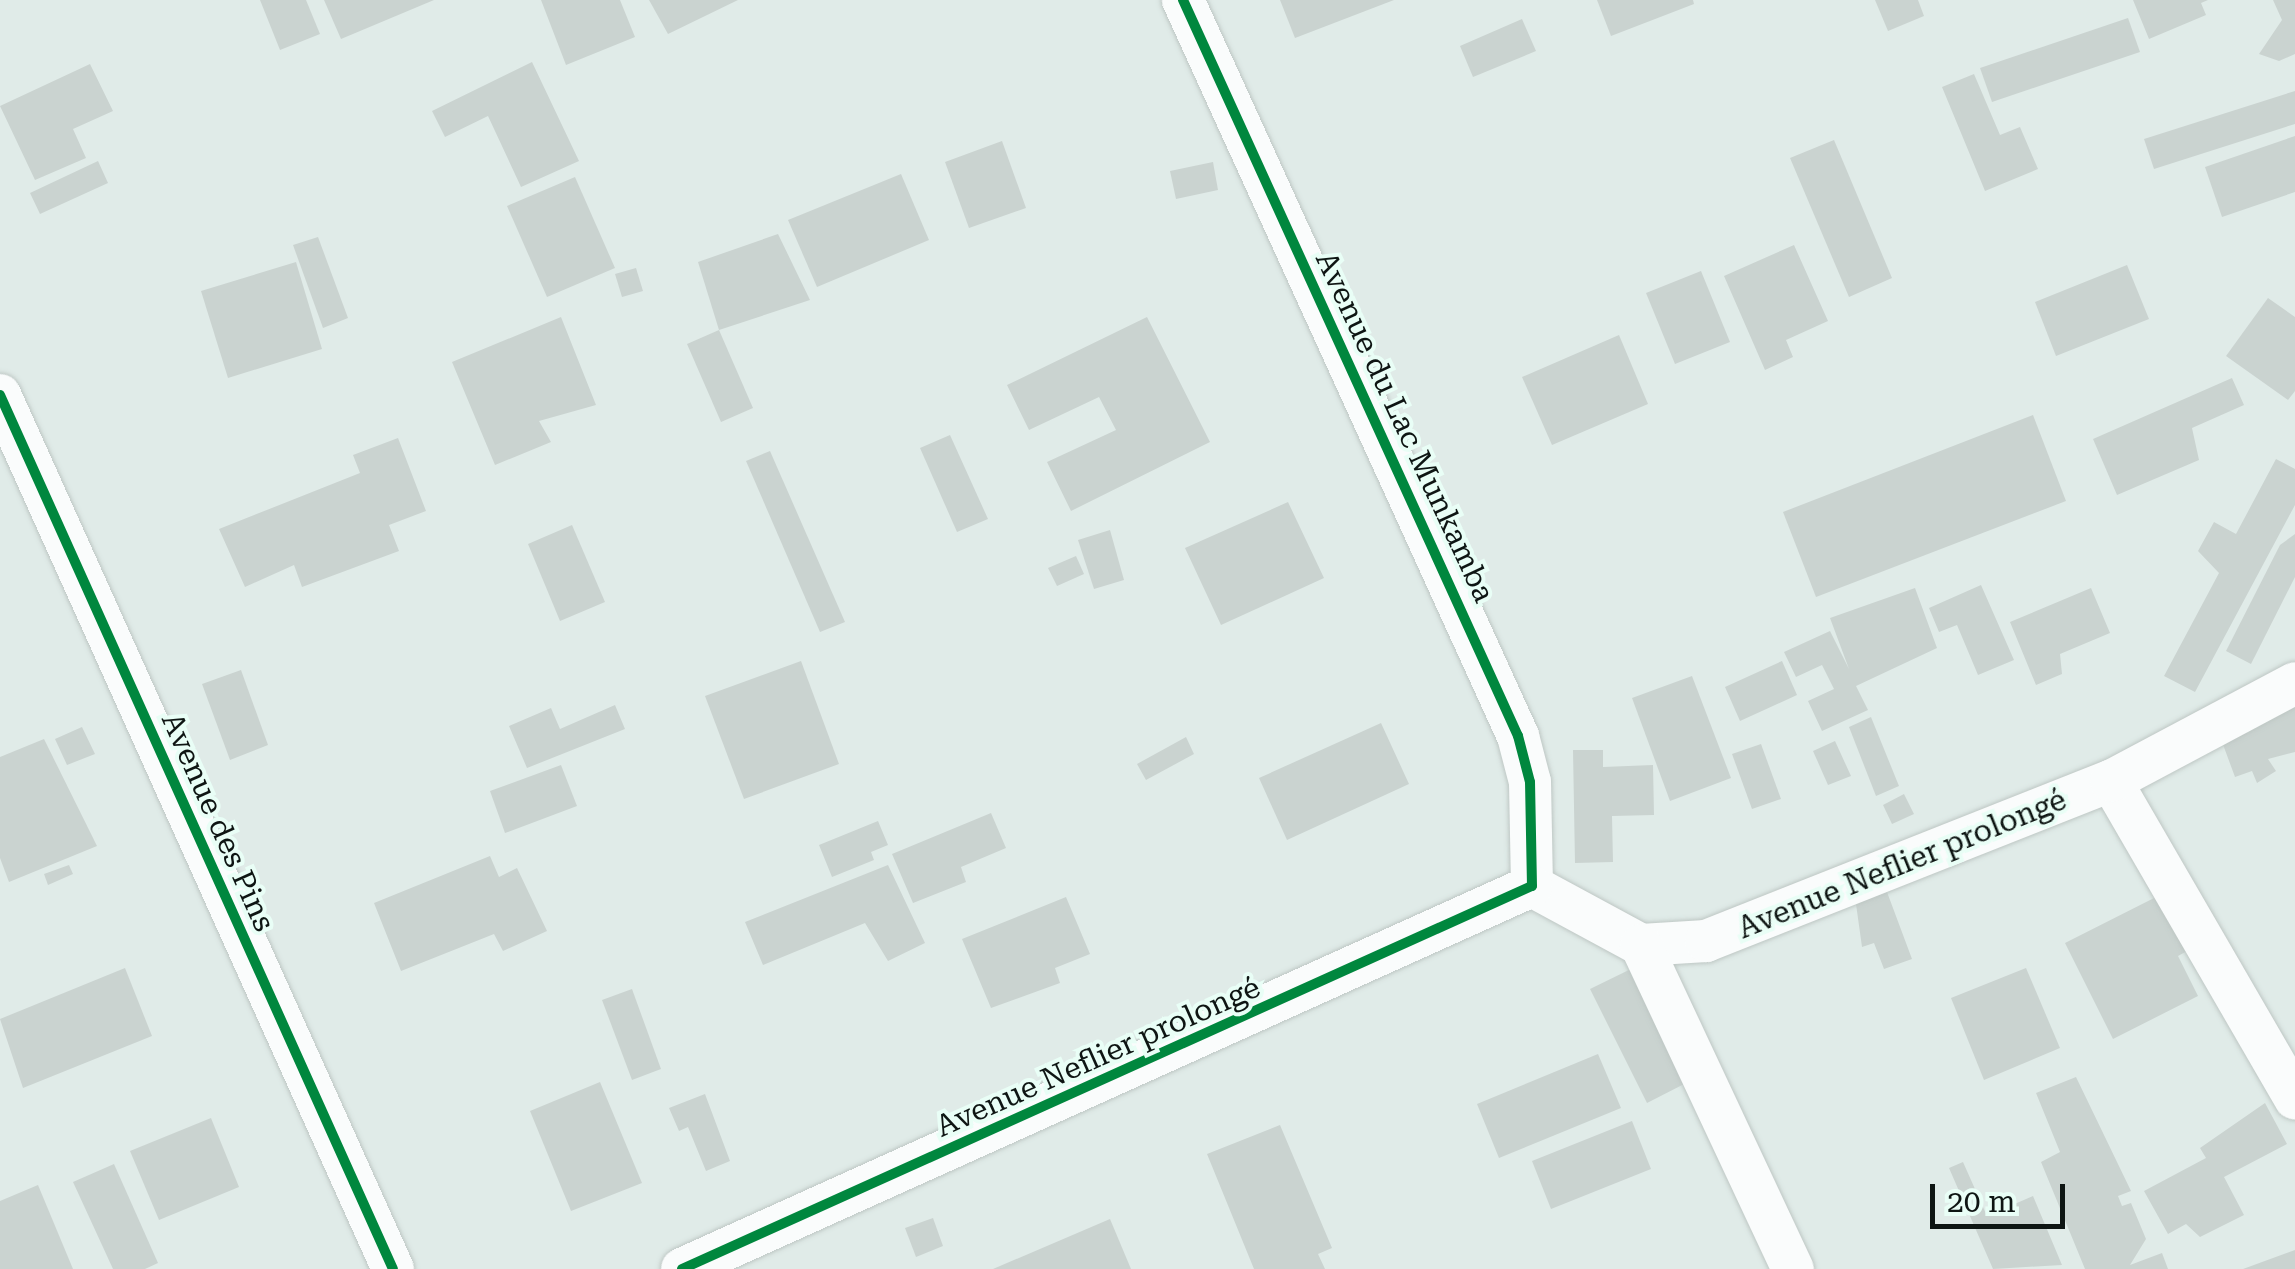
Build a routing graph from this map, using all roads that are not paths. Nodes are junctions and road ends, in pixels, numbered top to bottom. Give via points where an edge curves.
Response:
1 (1182, 0) edge
2 (0, 395) edge
3 (2295, 683) edge
4 (2111, 781) junction
5 (1532, 886) junction
6 (1641, 945) junction
7 (2295, 1099) edge
8 (392, 1269) edge
9 (682, 1269) edge
10 (1792, 1269) edge

1 - 5 street, Avenue du Lac Munkamba via 1518,736 1530,782
2 - 8 street, Avenue des Pins
3 - 4 street, Avenue Neflier prolongé
4 - 6 street, Avenue Neflier prolongé via 1806,907 1706,941
4 - 7 street
5 - 6 street
5 - 9 street, Avenue Neflier prolongé
6 - 10 street

